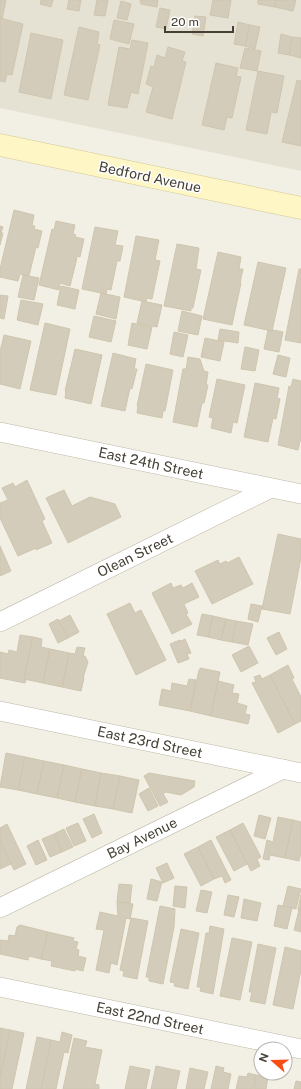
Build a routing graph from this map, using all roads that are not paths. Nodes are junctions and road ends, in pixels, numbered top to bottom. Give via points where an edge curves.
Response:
1 (0, 146) edge
2 (301, 208) edge
3 (0, 432) edge
4 (270, 488) junction
5 (301, 494) edge
6 (0, 622) edge
7 (0, 711) edge
8 (292, 771) edge
9 (0, 908) edge
10 (0, 987) edge
11 (301, 1049) edge

1 - 2 main road, Bedford Avenue
3 - 4 street, East 24th Street
4 - 5 street, East 24th Street
4 - 6 street, Olean Street
7 - 8 street, East 23rd Street
8 - 9 street, Bay Avenue
10 - 11 street, East 22nd Street

